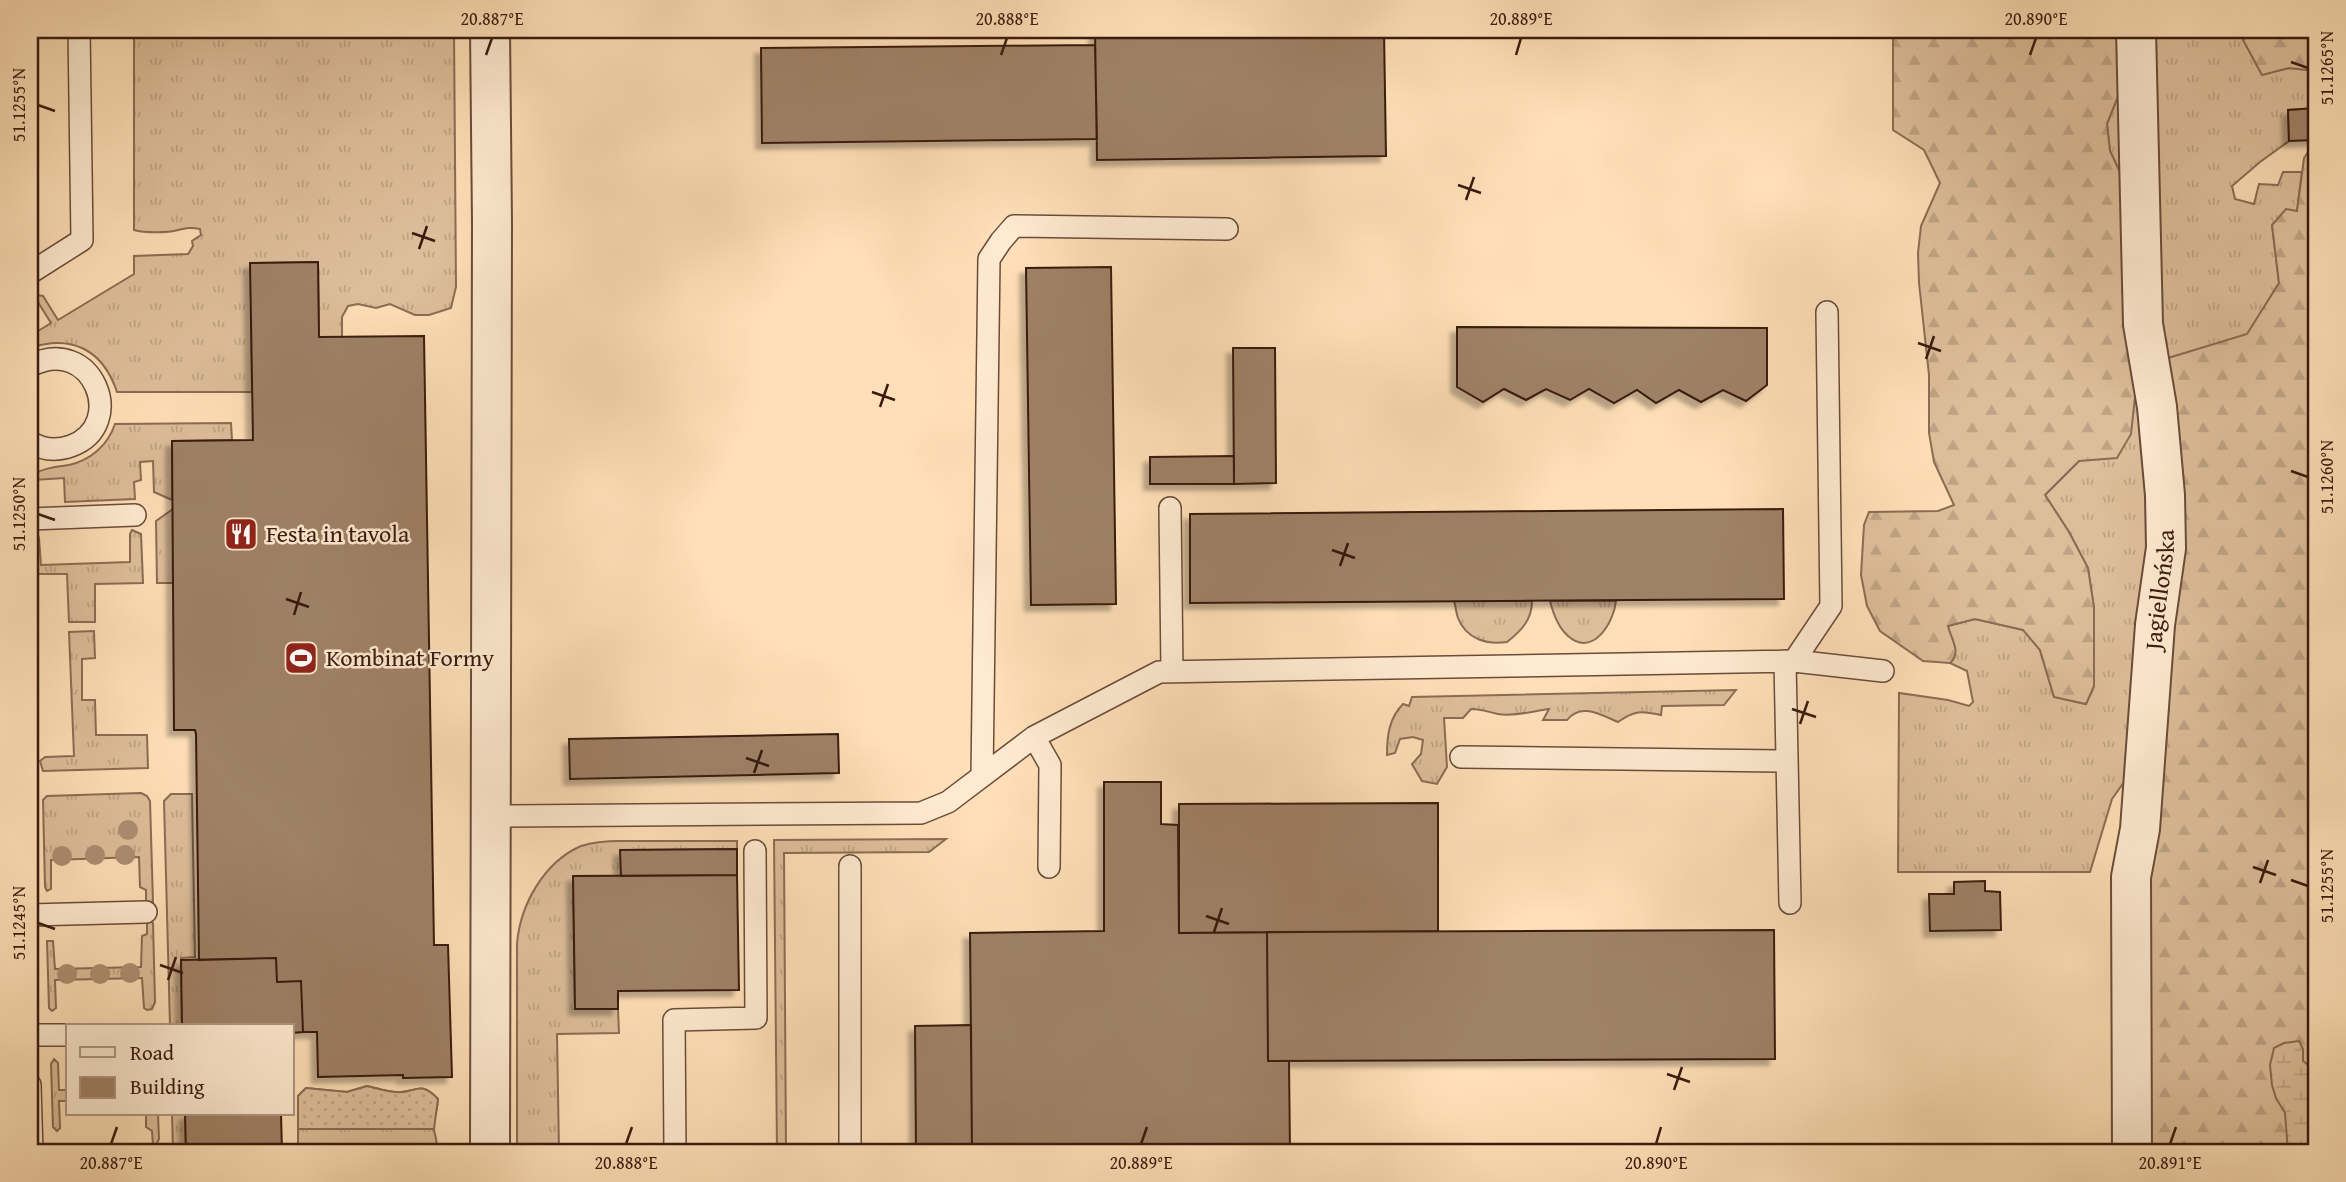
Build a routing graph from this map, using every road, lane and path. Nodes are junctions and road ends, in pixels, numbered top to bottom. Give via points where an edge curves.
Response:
1 (79, 30) edge
2 (490, 30) edge
3 (2136, 30) edge
4 (1227, 229) dead end
5 (30, 273) edge
6 (1827, 312) dead end
7 (30, 366) edge
8 (30, 442) edge
9 (1170, 508) dead end
10 (135, 515) dead end
11 (30, 519) edge
12 (1789, 661) junction
13 (1172, 671) junction
14 (1883, 671) dead end
15 (1034, 737) junction
16 (1461, 757) dead end
17 (1787, 761) junction
18 (982, 776) junction
19 (491, 816) junction
20 (755, 850) dead end
21 (850, 866) dead end
22 (1049, 867) dead end
23 (1790, 903) dead end
24 (146, 912) dead end
25 (30, 915) edge
26 (30, 1035) edge
27 (66, 1035) edge
28 (30, 1085) edge
29 (32, 1152) edge
30 (490, 1152) edge
31 (675, 1152) edge
32 (850, 1152) edge
33 (2132, 1152) edge

1 - 5 lane via 82,240
2 - 19 street
3 - 33 street, Jagiellońska via 2143,324 2157,407 2166,548 2155,625 2140,829 2130,877
4 - 18 lane via 1014,226 989,260
6 - 12 lane via 1830,606
7 - 8 lane via 54,358 83,367 99,393 100,408 89,435 77,444 47,449
9 - 13 lane
10 - 11 lane
12 - 13 lane
12 - 14 lane
12 - 17 lane
13 - 15 lane via 1147,677
15 - 18 lane
15 - 22 lane via 1049,765
16 - 17 lane
17 - 23 lane
18 - 19 lane via 948,802 921,813
19 - 30 street
20 - 31 lane via 756,1018 674,1020
21 - 32 lane
24 - 25 lane
26 - 27 lane
28 - 29 lane

